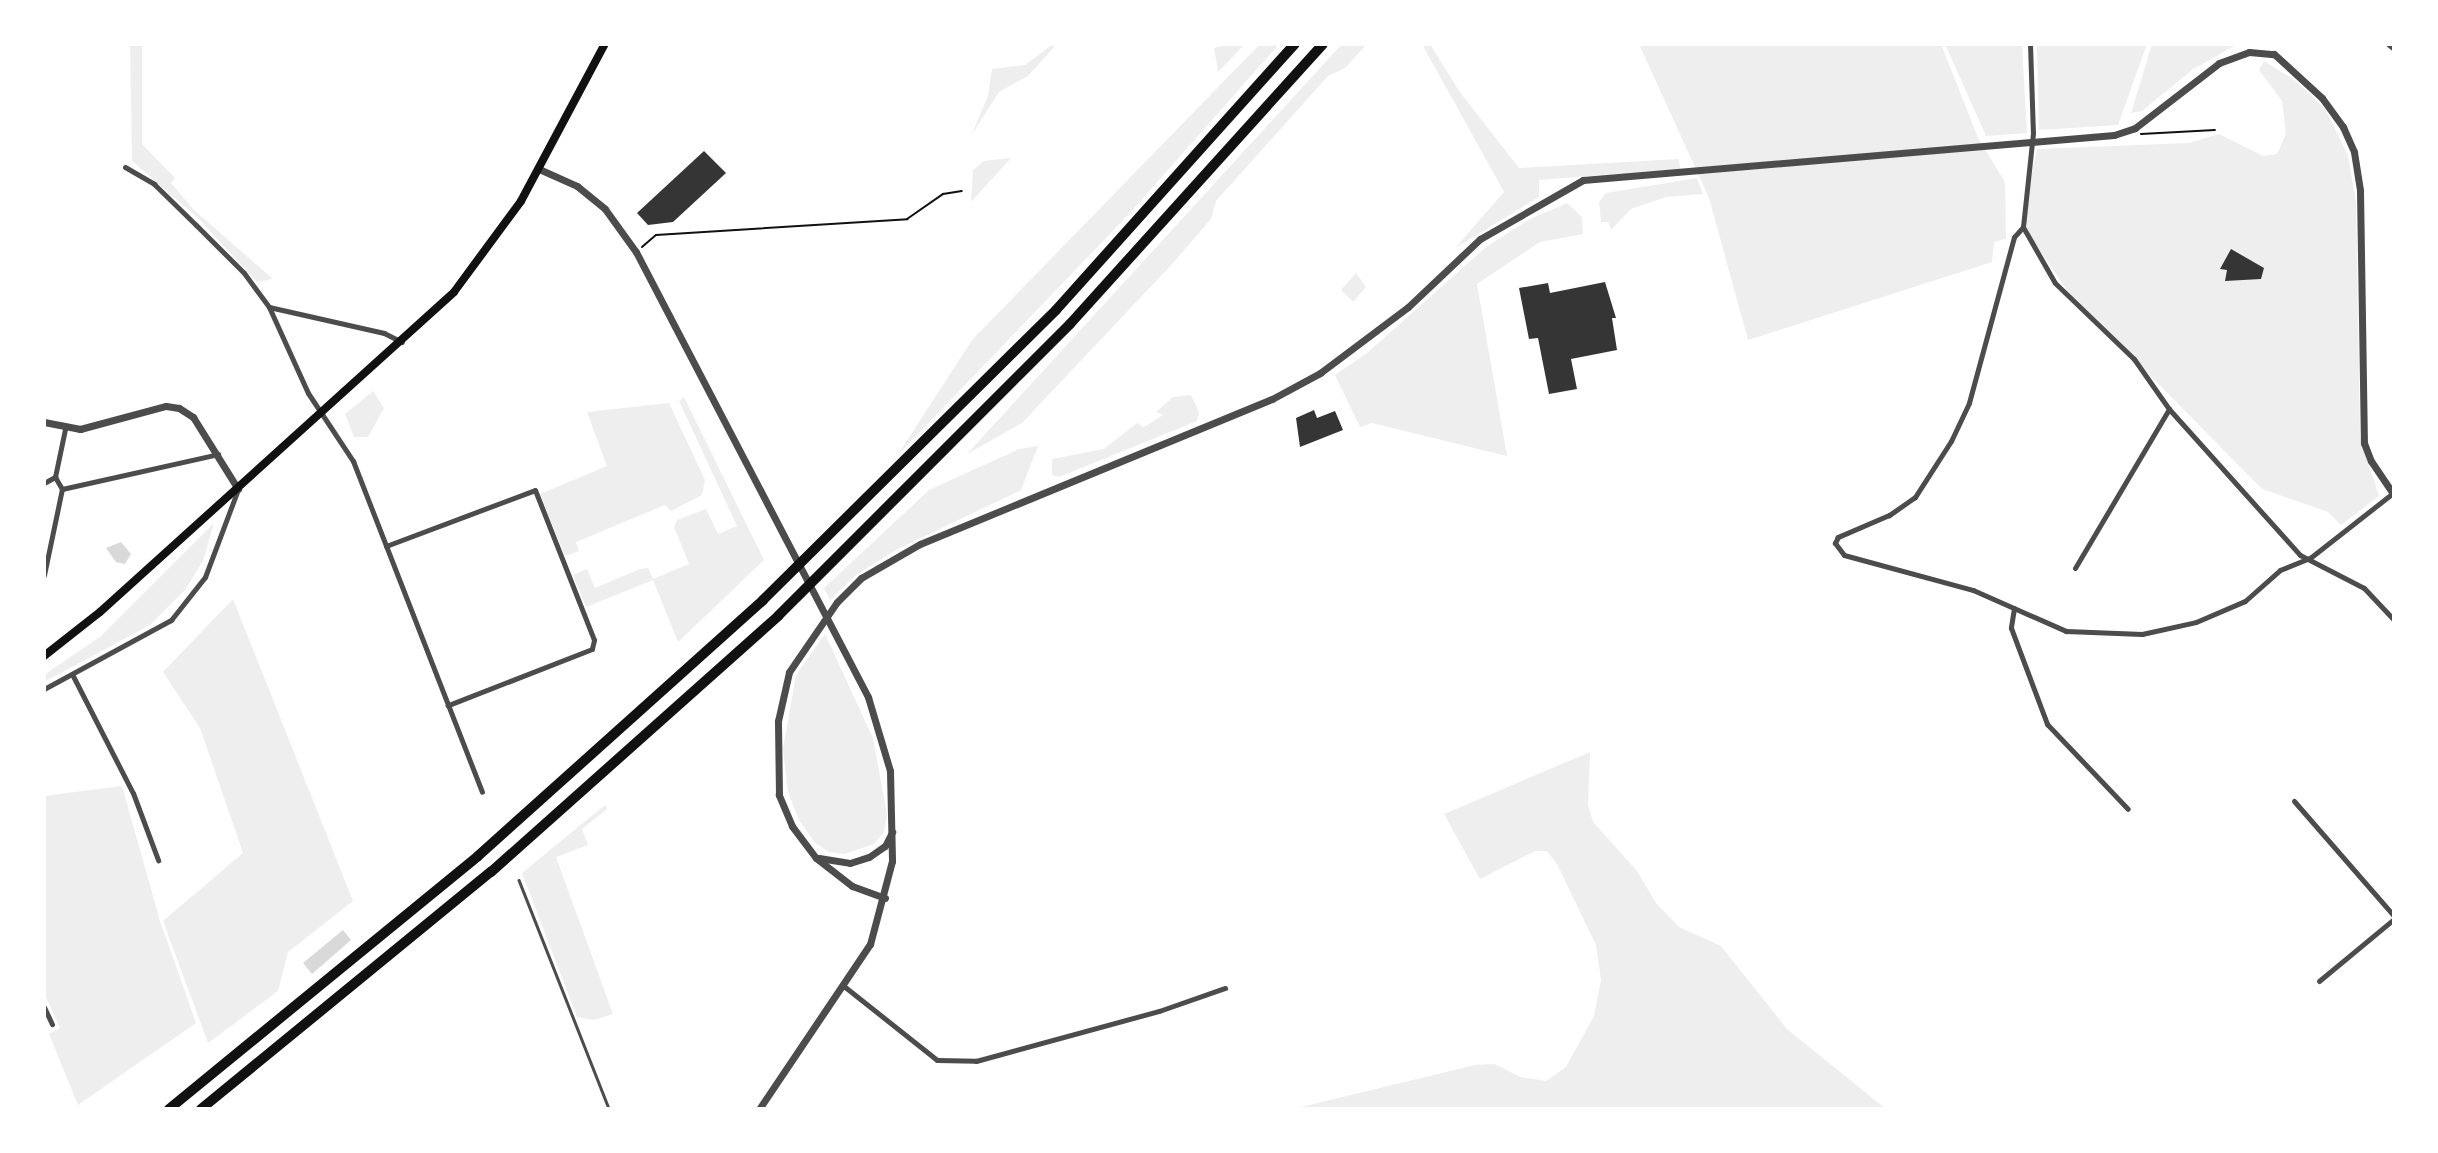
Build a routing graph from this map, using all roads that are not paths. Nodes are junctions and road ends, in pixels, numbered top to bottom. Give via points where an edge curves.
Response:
1 (605, 44) edge
2 (1295, 44) edge
3 (1323, 44) edge
4 (2030, 44) edge
5 (2388, 44) edge
6 (2394, 49) edge
7 (2031, 144) junction
8 (125, 167) dead end
9 (539, 169) junction
10 (2023, 227) junction
11 (269, 307) junction
12 (402, 342) junction
13 (2169, 409) junction
14 (323, 413) junction
15 (44, 422) edge
16 (65, 429) junction
17 (218, 454) junction
18 (55, 477) junction
19 (44, 482) edge
20 (62, 489) junction
21 (238, 489) junction
22 (2393, 494) edge
23 (386, 546) junction
24 (2310, 558) junction
25 (2075, 568) dead end
26 (44, 575) edge
27 (2014, 608) junction
28 (2394, 620) edge
29 (44, 656) edge
30 (73, 676) junction
31 (44, 689) edge
32 (448, 705) junction
33 (482, 792) dead end
34 (2294, 801) dead end
35 (2128, 808) dead end
36 (894, 828) junction
37 (816, 858) junction
38 (158, 860) dead end
39 (519, 880) dead end
40 (885, 898) junction
41 (2394, 918) edge
42 (2319, 981) dead end
43 (845, 987) junction
44 (1226, 988) dead end
45 (44, 1007) edge
46 (51, 1024) dead end
47 (169, 1109) edge
48 (201, 1109) edge
49 (609, 1109) edge
50 (759, 1109) edge

1 - 9 main road
2 - 47 highway via 1056,310 763,600 478,856
3 - 48 highway via 1070,324 778,616 491,872
4 - 7 street
5 - 6 street
7 - 10 street
7 - 22 street via 2130,131 2204,71 2253,52 2285,60 2335,114 2352,146 2359,178 2365,446
7 - 37 street via 1583,180 1480,239 1408,307 1308,380 920,544 861,578 816,627 789,673 778,721 779,795 792,826
8 - 11 street via 154,184 188,217 244,273
9 - 12 main road via 468,276
9 - 36 street via 577,186 605,209 636,252 868,697 890,771
10 - 13 street via 2055,283 2134,359
10 - 27 street via 2014,237 1969,403 1951,441 1915,497 1889,515 1840,535 1835,543 1844,555
11 - 12 street via 384,332
11 - 14 street
12 - 14 main road
13 - 24 street via 2300,555
13 - 25 street
14 - 21 main road
14 - 23 street via 353,461
15 - 16 street
16 - 17 street via 166,406 179,408 193,417
16 - 18 street
17 - 20 street
17 - 21 street
18 - 19 street
18 - 20 street
20 - 26 street
21 - 29 main road
21 - 30 street via 205,578 171,620
22 - 24 street
23 - 32 street
23 - 32 street via 535,490 594,640 592,649
24 - 27 street via 2280,570 2245,601 2218,615 2142,634 2066,631
24 - 28 street via 2364,588
27 - 35 street via 2011,628 2047,724
30 - 31 street
30 - 38 street via 133,793
32 - 33 street
34 - 41 street
36 - 37 street via 885,846 869,857 850,863
36 - 40 street
37 - 40 street via 852,886
39 - 49 lane
40 - 43 street via 870,944
41 - 42 street
43 - 44 street via 937,1060 976,1061
43 - 50 street
45 - 46 street

